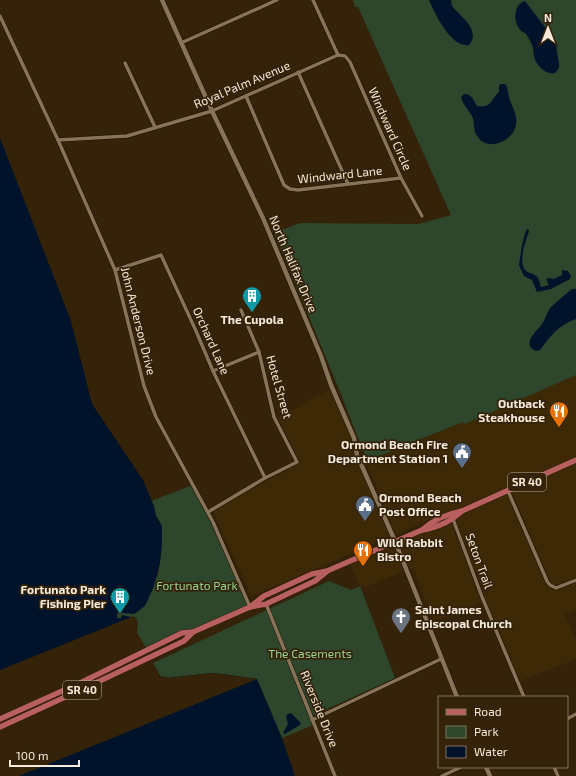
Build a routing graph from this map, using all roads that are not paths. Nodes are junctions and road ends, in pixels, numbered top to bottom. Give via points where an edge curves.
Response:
1 (162, 0) edge
2 (277, 0) edge
3 (313, 0) edge
4 (0, 16) edge
5 (181, 43) junction
6 (338, 55) junction
7 (125, 63) dead end
8 (298, 72) junction
9 (246, 96) junction
10 (212, 111) junction
11 (155, 127) junction
12 (58, 140) junction
13 (401, 178) junction
14 (348, 184) junction
15 (422, 216) dead end
16 (115, 270) junction
17 (241, 310) dead end
18 (259, 352) junction
19 (213, 371) junction
20 (576, 460) edge
21 (265, 478) junction
22 (508, 491) junction
23 (462, 511) junction
24 (208, 512) junction
25 (453, 519) junction
26 (422, 530) junction
27 (395, 541) junction
28 (327, 571) junction
29 (576, 580) edge
30 (287, 586) junction
31 (266, 604) junction
32 (250, 607) junction
33 (193, 632) junction
34 (441, 659) junction
35 (456, 696) edge
36 (524, 696) edge
37 (0, 719) edge
38 (312, 720) junction
39 (0, 727) edge
40 (460, 768) edge
41 (335, 776) edge
42 (442, 776) edge

1 - 5 street, North Halifax Drive
2 - 5 street
3 - 6 street
4 - 12 street, John Anderson Drive
5 - 10 street, North Halifax Drive
6 - 8 street, Royal Palm Avenue
6 - 13 street, Windward Circle via 345,56 350,62
7 - 11 street
8 - 9 street, Royal Palm Avenue
8 - 14 street
9 - 10 street, Royal Palm Avenue
9 - 14 street, Windward Lane via 284,184 290,189 298,190
10 - 11 street, Royal Palm Avenue
10 - 27 street, North Halifax Drive via 280,257 354,438 357,455
11 - 12 street, Royal Palm Avenue via 127,136
12 - 16 street, John Anderson Drive
13 - 14 street, Windward Lane
13 - 15 street, Windward Circle
16 - 19 street, Orchard Lane via 161,255
16 - 24 street, John Anderson Drive via 144,386 156,417
17 - 18 street, Hotel Street
18 - 19 street
18 - 21 street, Hotel Street via 274,417 297,462
19 - 21 street, Orchard Lane
20 - 22 main road, SR 40
21 - 24 street, Hotel Street
22 - 23 main road, SR 40
22 - 29 street via 550,586 556,588
23 - 25 main road, SR 40
23 - 26 main road, SR 40 via 430,522
24 - 32 street, John Anderson Drive
25 - 26 main road, SR 40
25 - 36 street, Seton Trail
26 - 27 main road, SR 40
27 - 28 main road, SR 40
27 - 34 street, North Halifax Drive
28 - 30 main road, SR 40 via 312,574
28 - 31 main road, SR 40 via 315,581
30 - 31 main road via 271,596
30 - 32 main road, SR 40 via 264,596
31 - 32 main road, SR 40
31 - 38 street, Riverside Drive
32 - 33 main road, SR 40
33 - 37 main road, SR 40 via 182,633
33 - 39 main road, SR 40 via 184,641
34 - 35 street, North Halifax Drive
34 - 38 street
38 - 41 street, Riverside Drive
40 - 42 street

